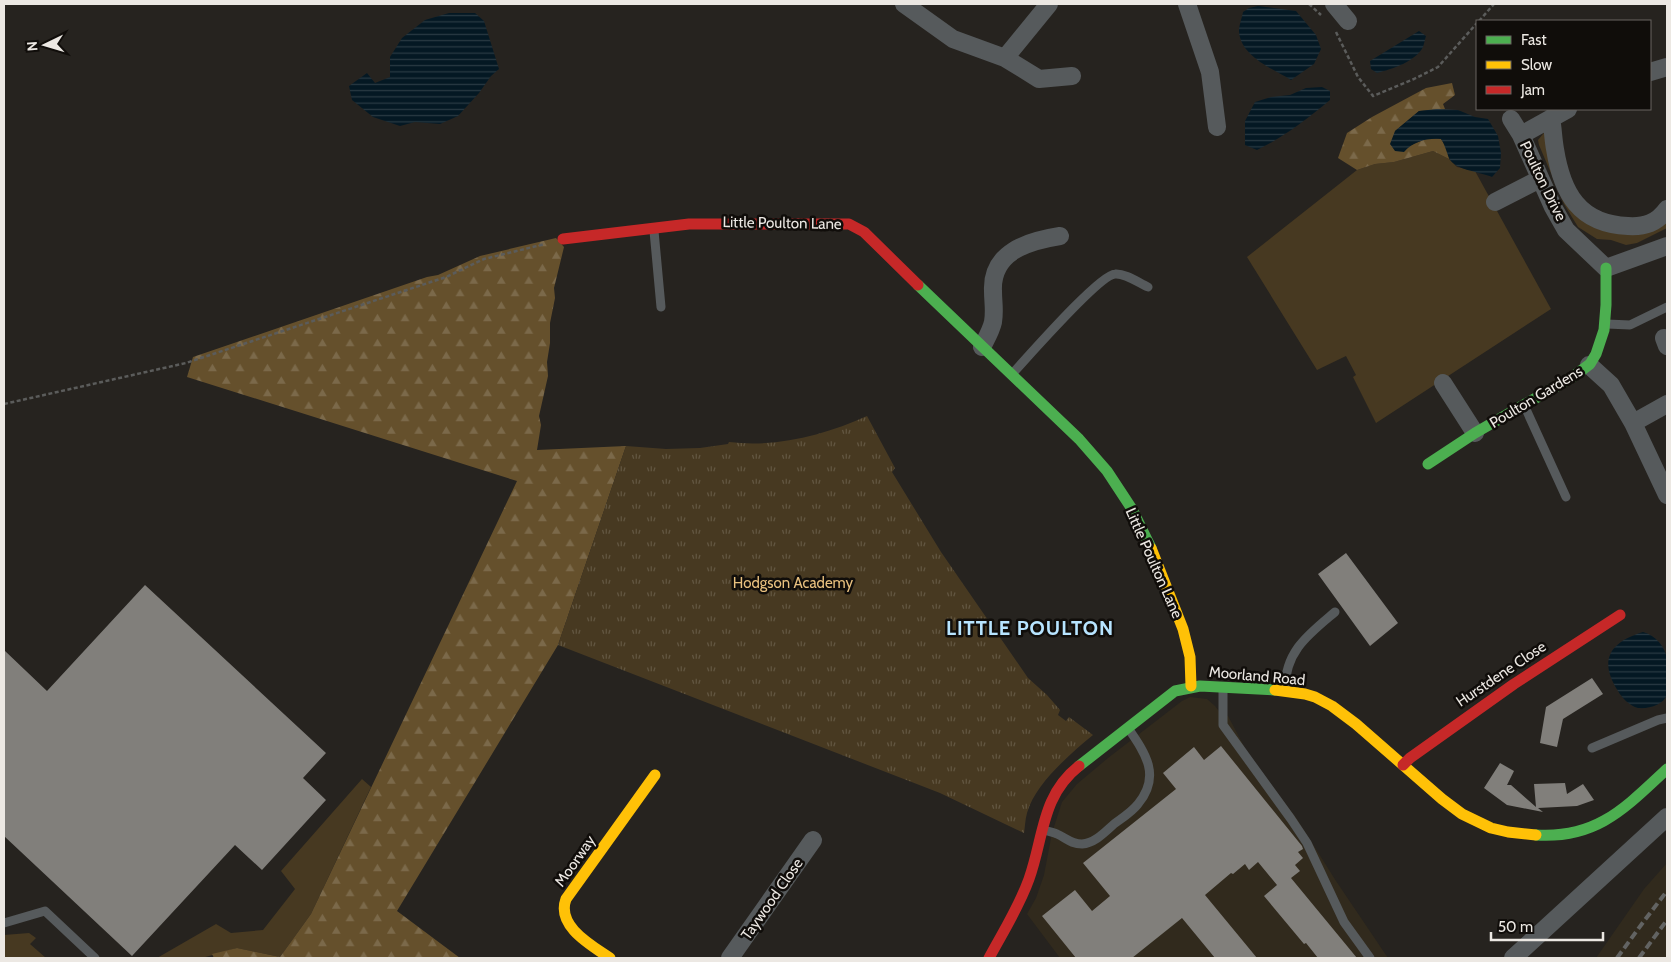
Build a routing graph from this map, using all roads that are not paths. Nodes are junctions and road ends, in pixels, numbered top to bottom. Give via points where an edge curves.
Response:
1 (904, 4) edge
2 (1048, 4) edge
3 (1187, 4) edge
4 (1334, 4) edge
5 (1341, 26) road end
6 (1004, 58) junction
7 (1667, 67) edge
8 (1651, 72) edge
9 (1072, 76) dead end
10 (1566, 110) edge
11 (1551, 118) junction
12 (1511, 119) dead end
13 (1217, 127) dead end
14 (1521, 135) junction
15 (1540, 179) junction
16 (1495, 202) dead end
17 (1667, 209) edge
18 (654, 228) junction
19 (1060, 236) dead end
20 (1667, 237) edge
21 (563, 239) road end
22 (1667, 246) edge
23 (1667, 256) edge
24 (1636, 258) junction
25 (1606, 268) junction
26 (1148, 287) dead end
27 (660, 307) dead end
28 (1667, 307) edge
29 (1604, 324) junction
30 (982, 347) junction
31 (1589, 365) junction
32 (1012, 374) junction
33 (1443, 383) dead end
34 (1524, 404) junction
35 (1667, 404) edge
36 (1633, 422) junction
37 (1475, 433) junction
38 (1428, 464) dead end
39 (1667, 495) edge
40 (1566, 498) dead end
41 (1335, 612) dead end
42 (1620, 614) dead end
43 (1191, 686) junction
44 (1222, 688) junction
45 (1285, 691) junction
46 (1667, 718) edge
47 (1128, 728) junction
48 (1592, 748) dead end
49 (1403, 765) junction
50 (1667, 768) edge
51 (655, 775) dead end
52 (1667, 817) edge
53 (1040, 830) junction
54 (813, 840) dead end
55 (4, 923) edge
56 (95, 958) edge
57 (610, 958) edge
58 (730, 958) edge
59 (989, 958) edge
60 (1370, 958) edge
61 (1513, 958) edge

1 - 6 street via 953,39
2 - 6 street
3 - 13 street via 1210,72
4 - 5 street
6 - 9 street via 1039,79
7 - 8 street
10 - 11 street
11 - 14 street
11 - 17 street via 1555,152 1564,183 1576,206 1586,215 1609,224 1642,226 1660,219
12 - 14 street, Poulton Drive
14 - 15 street, Poulton Drive
15 - 16 street
15 - 25 street, Poulton Drive via 1566,230
18 - 21 street, Little Poulton Lane
18 - 27 lane
18 - 30 street, Little Poulton Lane via 728,222 850,224 864,232
19 - 30 street via 1030,241 1012,251 1000,263 994,277 992,324
20 - 24 street
22 - 24 street
23 - 24 street
24 - 25 street
25 - 29 street, Poulton Gardens
26 - 32 lane via 1118,274 1108,277 1075,306
28 - 29 lane via 1630,325
29 - 31 street, Poulton Gardens via 1599,346
30 - 32 street, Little Poulton Lane
31 - 34 street, Poulton Gardens
31 - 36 street via 1610,385
32 - 43 street, Little Poulton Lane via 1079,438 1107,471 1132,509 1183,629 1190,657
33 - 37 street, Poulton Gardens
34 - 37 street, Poulton Gardens
34 - 40 lane
35 - 36 street
36 - 39 street
37 - 38 street, Poulton Gardens
41 - 45 lane via 1296,648 1285,677
42 - 49 street, Hurstdene Close via 1468,715
43 - 44 street, Moorland Road
43 - 47 street, Moorland Road via 1175,691
44 - 45 street, Moorland Road
44 - 60 lane via 1223,726 1307,843 1344,922
45 - 49 street, Moorland Road via 1324,701
46 - 48 lane
47 - 53 street, Moorland Road via 1069,774 1052,796
47 - 53 lane via 1140,745 1150,772 1150,782 1137,805 1100,836 1084,844
49 - 50 street, Moorland Road via 1474,822 1499,831 1539,836 1580,832 1604,822 1636,798
51 - 57 street, Moorway via 564,904 569,925
52 - 61 street
53 - 59 street, Moorland Road via 1029,880
54 - 58 street, Taywood Close
55 - 56 lane via 46,911

